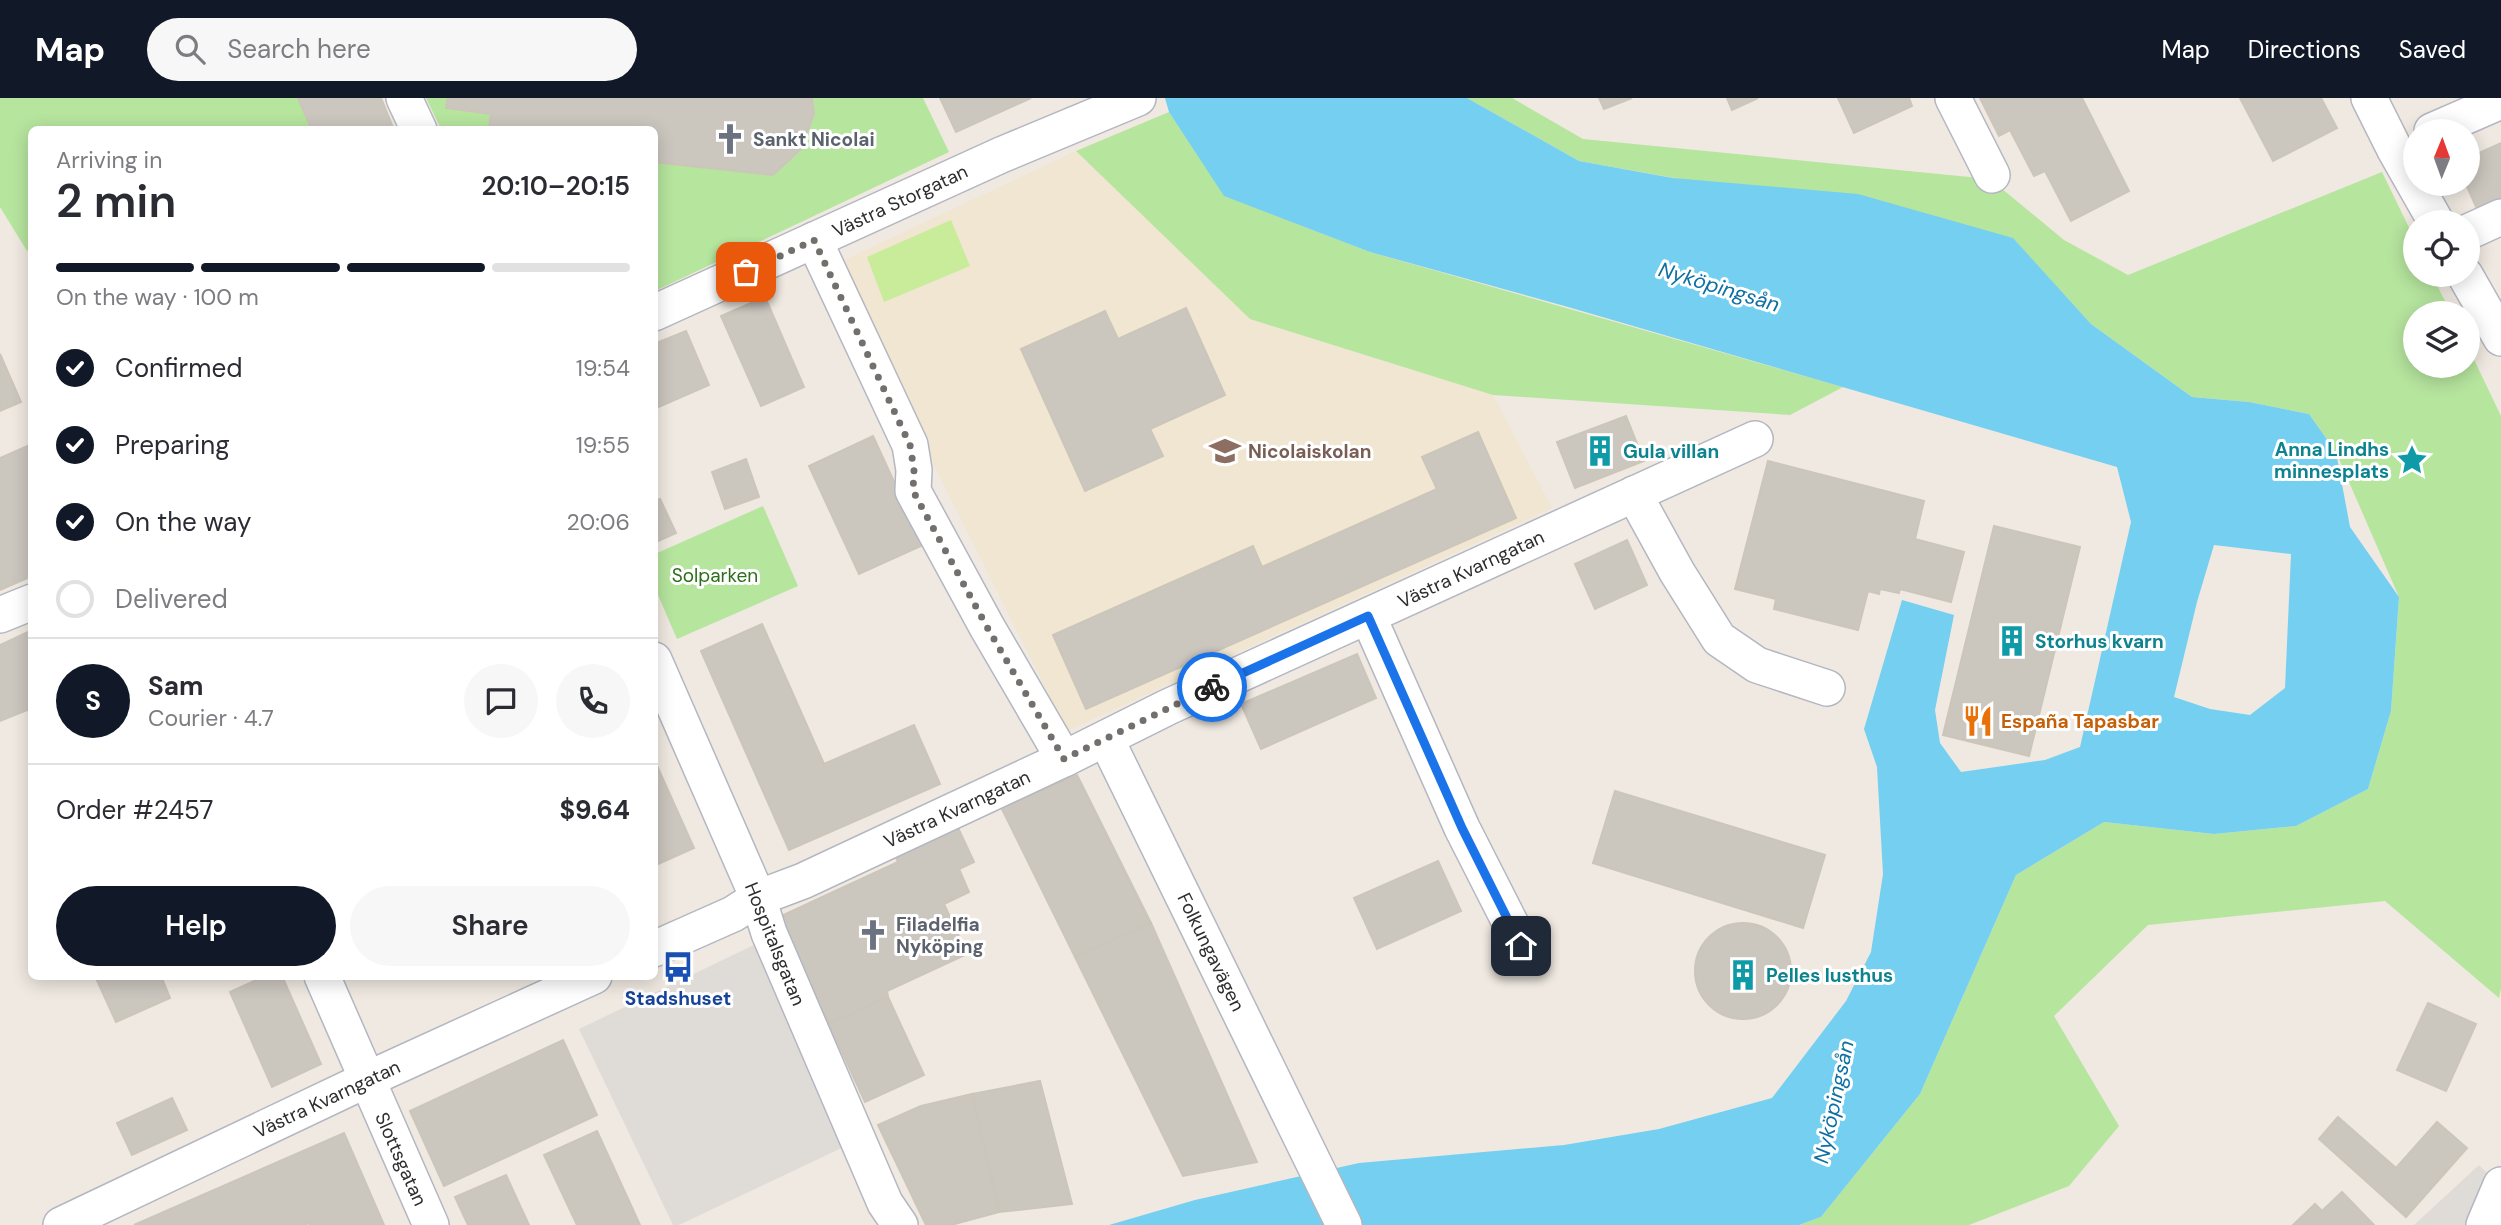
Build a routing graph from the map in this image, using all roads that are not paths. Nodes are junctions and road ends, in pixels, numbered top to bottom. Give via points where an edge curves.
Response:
1 (404, 98) edge
2 (1953, 98) edge
3 (2369, 98) edge
4 (2501, 101) edge
5 (1124, 105) edge
6 (2460, 119) edge
7 (417, 126) edge
8 (2403, 143) edge
9 (1992, 175) dead end
10 (2501, 217) edge
11 (2480, 227) edge
12 (814, 240) junction
13 (2472, 287) edge
14 (658, 311) edge
15 (2501, 338) edge
16 (1755, 439) dead end
17 (1634, 494) junction
18 (28, 604) edge
19 (0, 615) edge
20 (1368, 616) junction
21 (658, 669) edge
22 (1828, 688) dead end
23 (1106, 739) junction
24 (1064, 759) junction
25 (758, 898) junction
26 (1521, 946) dead end
27 (658, 947) edge
28 (324, 980) edge
29 (585, 980) edge
30 (366, 1080) junction
31 (2501, 1185) edge
32 (61, 1225) edge
33 (431, 1225) edge
34 (900, 1225) edge
35 (1345, 1225) edge
36 (2484, 1225) edge

1 - 7 street
2 - 9 street
3 - 8 street
4 - 6 street
5 - 12 street, Västra Storgatan
10 - 11 street
12 - 14 street, Västra Storgatan
12 - 24 street via 910,445 913,491
13 - 15 street
16 - 17 street, Västra Kvarngatan
17 - 20 street, Västra Kvarngatan
17 - 22 street via 1719,639 1757,664
18 - 19 street
20 - 23 street, Västra Kvarngatan
20 - 26 street via 1462,828
21 - 25 street, Hospitalsgatan
23 - 24 street, Västra Kvarngatan
23 - 35 street, Folkungavägen
24 - 25 street, Västra Kvarngatan
25 - 27 street, Västra Kvarngatan
25 - 34 street, Hospitalsgatan via 880,1190
28 - 30 street, Slottsgatan
29 - 30 street, Västra Kvarngatan
30 - 32 street, Västra Kvarngatan
30 - 33 street, Slottsgatan
31 - 36 street

